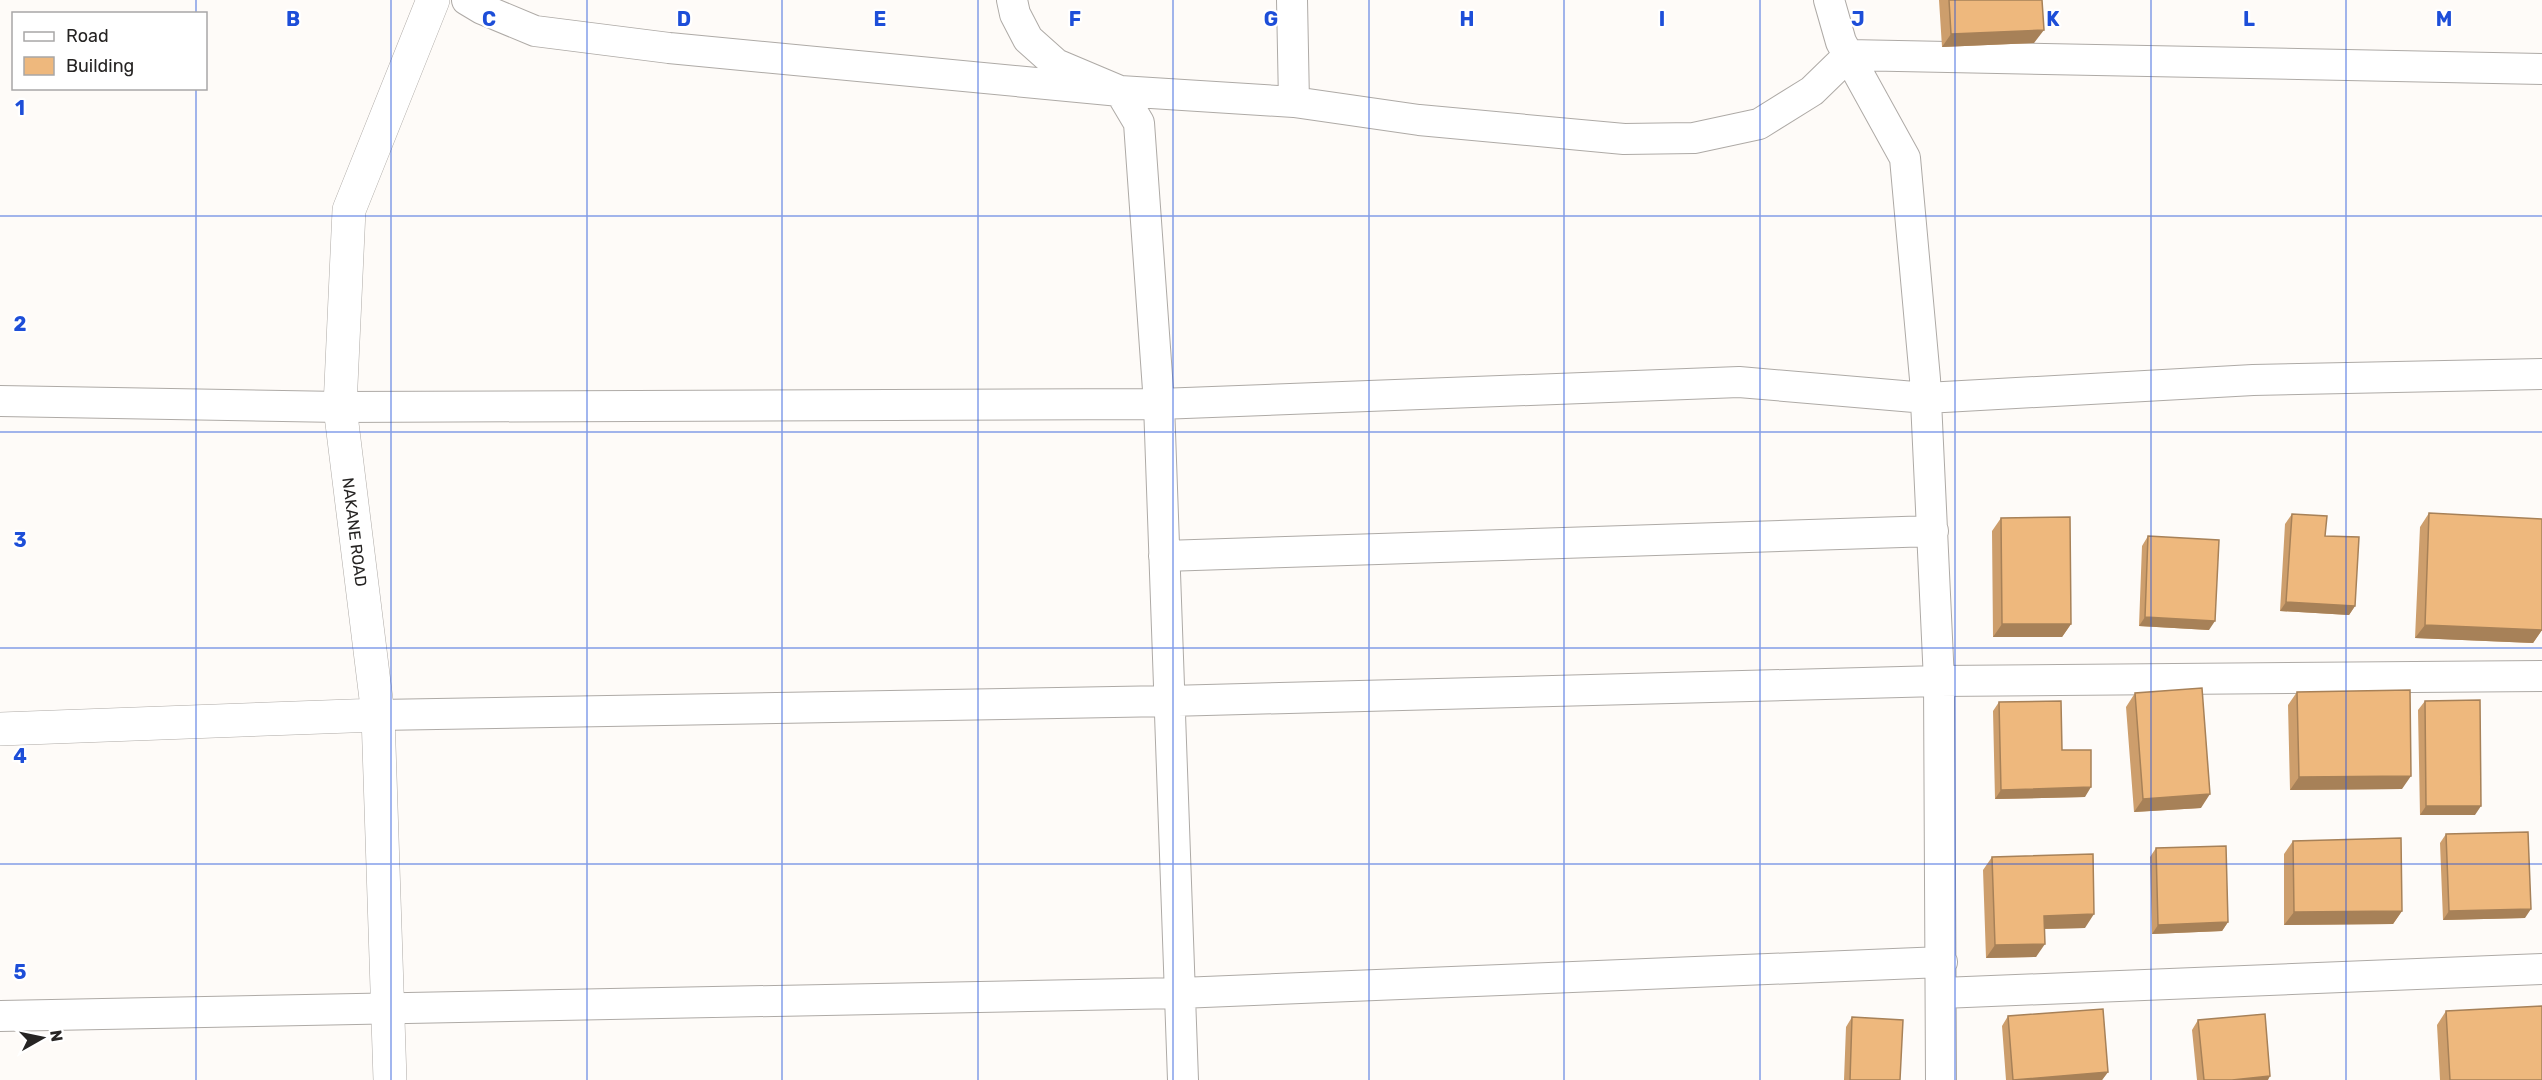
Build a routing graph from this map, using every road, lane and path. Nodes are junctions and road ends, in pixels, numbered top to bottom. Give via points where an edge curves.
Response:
1 (433, 0) edge
2 (467, 0) edge
3 (1012, 0) edge
4 (1292, 0) edge
5 (1829, 0) edge
6 (1849, 55) junction
7 (2542, 69) edge
8 (1120, 91) junction
9 (1294, 102) junction
10 (2542, 374) edge
11 (1926, 398) junction
12 (0, 400) edge
13 (1159, 404) junction
14 (340, 407) junction
15 (1933, 531) junction
16 (1164, 556) junction
17 (2542, 676) edge
18 (1939, 681) junction
19 (1169, 701) junction
20 (378, 715) junction
21 (0, 729) edge
22 (1942, 962) junction
23 (2542, 969) edge
24 (1180, 993) junction
25 (1942, 993) junction
26 (387, 1007) junction
27 (0, 1016) edge
28 (390, 1080) edge
29 (1183, 1080) edge
30 (1941, 1080) edge

1 - 14 street, NAKANE ROAD via 350,210
2 - 8 street via 535,31 669,48
3 - 8 street via 1028,39 1056,64
4 - 9 street
5 - 6 street via 1841,42
6 - 7 street
6 - 9 street via 1812,91 1759,124 1694,138 1624,139 1419,120
6 - 11 street via 1905,158
8 - 9 street
8 - 13 street via 1139,123
10 - 11 street via 2253,380
11 - 13 street via 1739,382
11 - 15 street
12 - 14 street
13 - 14 street
13 - 16 street
14 - 20 street, NAKANE ROAD
15 - 16 street
15 - 18 street
16 - 19 street
17 - 18 street
18 - 19 street
18 - 22 street
19 - 20 street
19 - 24 street
20 - 21 street
20 - 26 street, NAKANE ROAD
22 - 24 street
22 - 25 street
23 - 25 street
24 - 26 street
24 - 29 street
25 - 30 street
26 - 27 street
26 - 28 street, NAKANE ROAD

